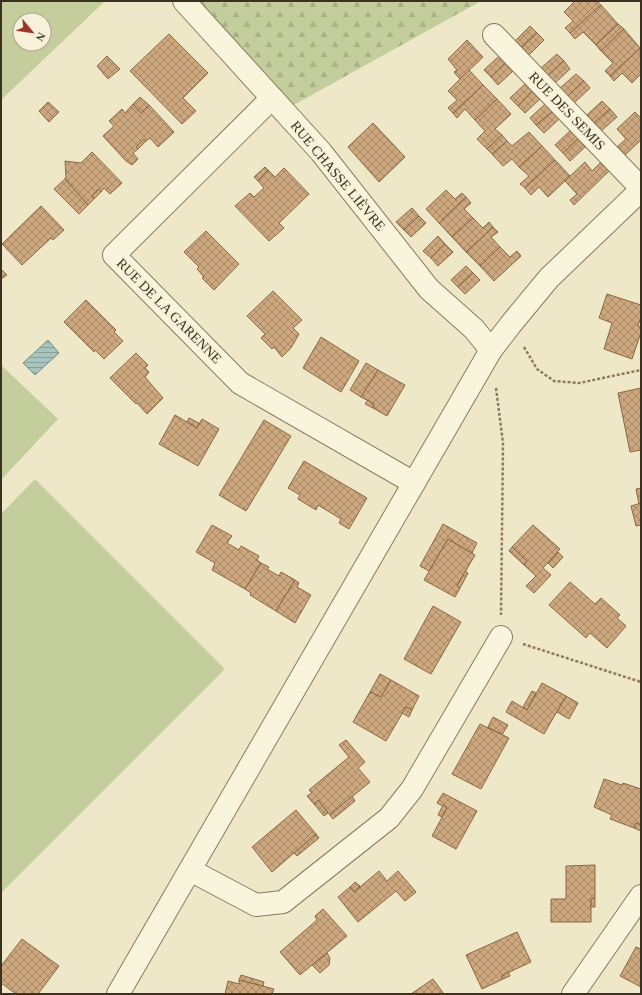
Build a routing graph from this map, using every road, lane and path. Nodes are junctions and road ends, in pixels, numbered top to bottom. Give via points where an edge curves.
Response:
1 (184, 1) edge
2 (494, 35) dead end
3 (272, 98) junction
4 (641, 189) edge
5 (511, 324) junction
6 (491, 350) junction
7 (641, 370) edge
8 (414, 483) junction
9 (501, 637) junction
10 (641, 682) edge
11 (190, 870) junction
12 (641, 896) edge
13 (118, 994) edge
14 (573, 994) edge

1 - 3 street, RUE CHASSE LIÈVRE
2 - 4 street, RUE DES SEMIS
3 - 6 street, RUE CHASSE LIÈVRE via 321,152 429,289 474,329
3 - 8 street, RUE DE LA GARENNE via 114,255 240,383
4 - 5 street via 549,278
5 - 6 street
5 - 7 path via 537,369 554,381 579,383
6 - 8 street
6 - 9 path via 503,443
8 - 11 street
9 - 10 path
9 - 11 street via 412,789 394,812 283,902 256,905
11 - 13 street
12 - 14 street

